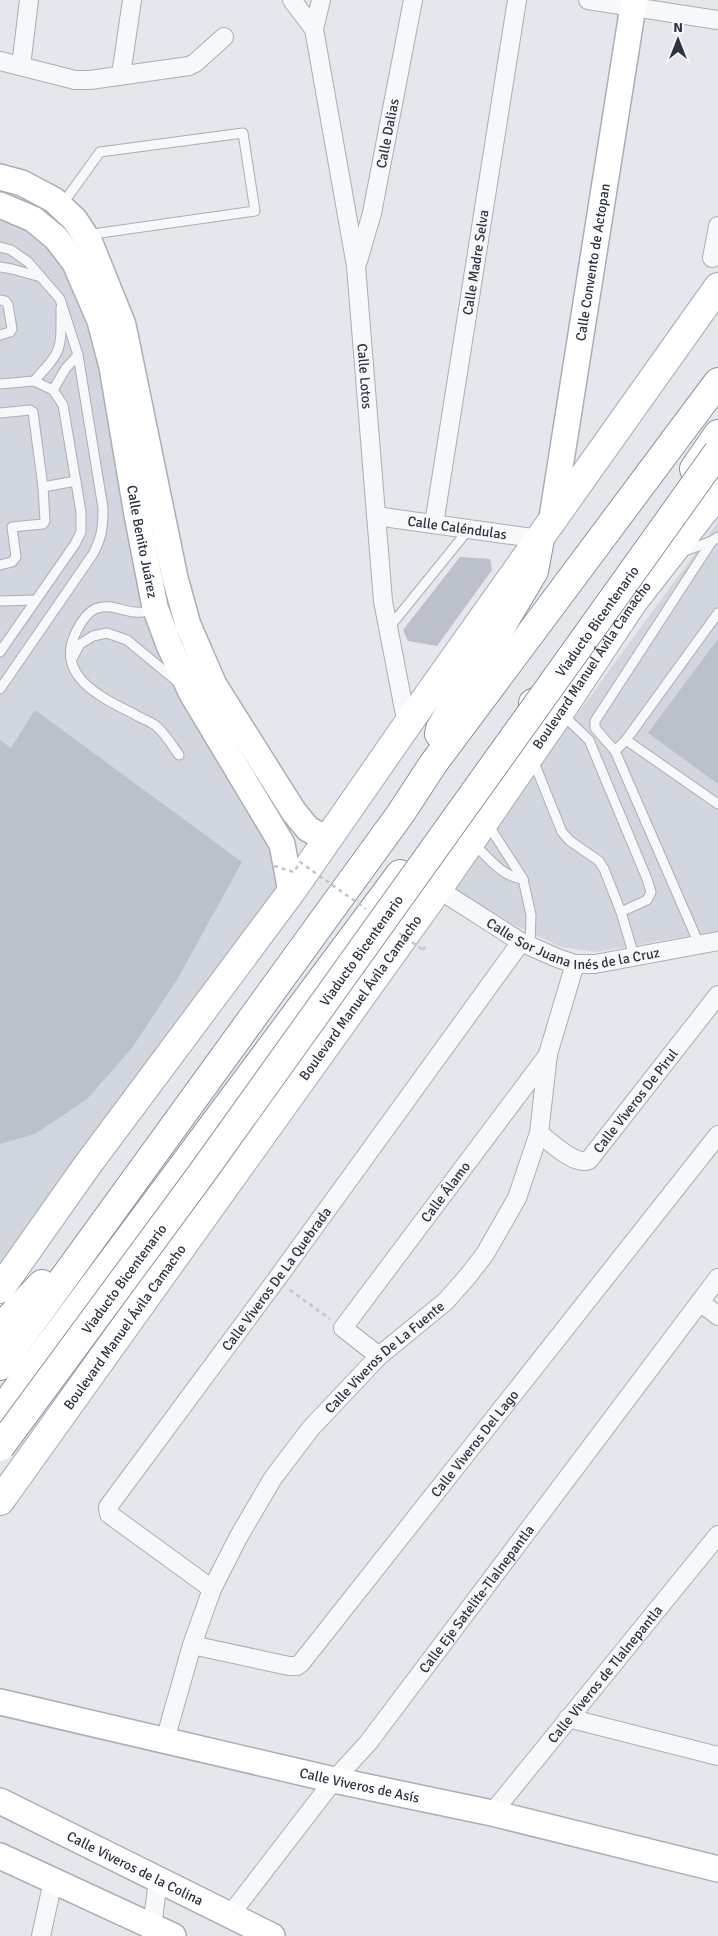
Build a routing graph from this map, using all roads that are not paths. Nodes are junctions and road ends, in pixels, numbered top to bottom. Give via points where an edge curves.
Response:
1 (29, 0) edge
2 (132, 0) edge
3 (292, 0) edge
4 (321, 0) edge
5 (413, 0) edge
6 (517, 0) edge
7 (588, 0) edge
8 (634, 3) edge
9 (718, 20) edge
10 (314, 29) junction
11 (224, 37) dead end
12 (0, 61) edge
13 (21, 66) junction
14 (121, 75) junction
15 (0, 177) edge
16 (0, 205) edge
17 (61, 206) junction
18 (718, 226) edge
19 (84, 235) junction
20 (0, 247) edge
21 (712, 258) dead end
22 (356, 266) junction
23 (0, 267) edge
24 (41, 277) junction
25 (718, 287) edge
26 (60, 299) junction
27 (0, 300) edge
28 (0, 335) edge
29 (78, 355) junction
30 (34, 381) junction
31 (718, 382) edge
32 (0, 384) edge
33 (53, 390) junction
34 (0, 413) edge
35 (718, 434) edge
36 (718, 452) edge
37 (718, 471) edge
38 (76, 481) junction
39 (43, 486) junction
40 (718, 493) edge
41 (376, 516) junction
42 (434, 524) junction
43 (665, 524) junction
44 (469, 529) junction
45 (545, 532) junction
46 (715, 539) edge
47 (668, 558) junction
48 (0, 565) edge
49 (36, 600) junction
50 (0, 601) edge
51 (156, 607) junction
52 (718, 613) edge
53 (388, 629) junction
54 (0, 652) edge
55 (70, 663) junction
56 (579, 682) junction
57 (0, 689) edge
58 (203, 689) junction
59 (523, 708) junction
60 (560, 712) junction
61 (407, 725) junction
62 (626, 740) junction
63 (615, 751) junction
64 (531, 753) junction
65 (179, 755) dead end
66 (433, 764) junction
67 (718, 804) edge
68 (478, 830) junction
69 (327, 839) junction
70 (523, 879) junction
71 (438, 889) junction
72 (291, 892) junction
73 (621, 912) junction
74 (718, 941) edge
75 (526, 944) junction
76 (699, 944) junction
77 (634, 956) junction
78 (575, 964) junction
79 (718, 995) edge
80 (270, 1049) junction
81 (548, 1054) junction
82 (265, 1130) junction
83 (538, 1133) junction
84 (718, 1135) edge
85 (70, 1269) junction
86 (5, 1277) edge
87 (718, 1278) edge
88 (700, 1302) junction
89 (718, 1316) edge
90 (0, 1328) edge
91 (379, 1356) junction
92 (0, 1366) edge
93 (0, 1412) edge
94 (0, 1446) edge
95 (1, 1499) edge
96 (718, 1535) edge
97 (212, 1589) junction
98 (192, 1645) junction
99 (0, 1702) edge
100 (568, 1718) junction
101 (165, 1740) junction
102 (718, 1756) edge
103 (334, 1780) junction
104 (0, 1801) edge
105 (492, 1813) junction
106 (0, 1856) edge
107 (718, 1869) edge
108 (158, 1880) junction
109 (52, 1881) junction
110 (230, 1915) junction
111 (159, 1933) edge
112 (41, 1936) edge
113 (272, 1936) edge

1 - 13 street
2 - 14 street
3 - 10 street, Calle Lotos
4 - 10 street, Calle Lotos
5 - 22 street, Calle Dalias via 372,213
6 - 42 street, Calle Madre Selva
7 - 8 street
8 - 9 street
8 - 45 street, Calle Convento de Actopan
10 - 22 street, Calle Lotos
11 - 14 street via 189,66
12 - 13 street
13 - 14 street via 75,80
15 - 17 street, Calle Benito Juárez via 22,183
16 - 51 street, Calle Benito Juárez via 33,219 56,238 75,263 100,322 112,366
17 - 19 street, Calle Benito Juárez
17 - 19 lane via 100,152 243,133 255,211
18 - 21 street
19 - 58 street, Calle Benito Juárez via 123,325 175,578
20 - 24 lane via 11,250 28,262
22 - 41 street, Calle Lotos
23 - 24 lane
24 - 26 lane
25 - 45 main road
26 - 29 lane
26 - 30 lane via 59,351
27 - 28 lane via 8,305 12,329
29 - 33 lane
29 - 57 lane via 103,508 102,535 93,554
30 - 32 lane
30 - 33 lane
31 - 66 main road
33 - 38 lane via 63,405
34 - 39 lane via 32,410
35 - 59 main road
36 - 43 main road, Viaducto Bicentenario, bridge
37 - 43 main road, bridge
38 - 39 lane
38 - 49 lane via 81,532
39 - 48 lane via 44,523 12,527 16,557 12,562
40 - 47 main road, Boulevard Manuel Ávila Camacho
41 - 42 street, Calle Caléndulas
41 - 53 street, Calle Lotos
42 - 44 street, Calle Caléndulas
43 - 94 main road, Viaducto Bicentenario, bridge via 202,1173
44 - 45 street, Calle Caléndulas
44 - 53 lane
45 - 61 main road
45 - 66 main road via 534,570 440,729
46 - 47 lane
46 - 63 lane via 595,721 595,728
47 - 56 main road, Boulevard Manuel Ávila Camacho via 633,602
49 - 50 lane
49 - 54 lane
51 - 55 lane via 136,613 111,607 95,609 82,621 71,641
51 - 58 street, Calle Benito Juárez via 169,645
52 - 62 lane
53 - 61 street, Calle Lotos
55 - 58 lane via 80,644 93,636 107,633 127,640 162,670
55 - 65 lane via 79,679 99,695 154,725
56 - 59 main road
56 - 60 main road, Boulevard Manuel Ávila Camacho
58 - 69 street, Calle Benito Juárez via 308,829
58 - 72 street, Calle Benito Juárez via 282,844
59 - 80 main road
60 - 64 main road, Boulevard Manuel Ávila Camacho
60 - 73 lane via 589,740 651,892 647,900
61 - 69 main road
62 - 63 lane
62 - 67 lane
63 - 76 lane
64 - 68 main road, Boulevard Manuel Ávila Camacho
64 - 73 lane via 562,832 604,869
66 - 85 main road
68 - 70 lane
68 - 70 lane via 506,874
68 - 71 main road, Boulevard Manuel Ávila Camacho
69 - 72 main road
70 - 75 lane via 531,915
71 - 75 street, Calle Sor Juana Inés de la Cruz
71 - 82 main road, Boulevard Manuel Ávila Camacho
72 - 86 main road
73 - 77 lane
74 - 76 street, Calle Sor Juana Inés de la Cruz
75 - 78 street, Calle Sor Juana Inés de la Cruz
75 - 97 street, Calle Viveros De La Quebrada via 108,1507 109,1514
76 - 77 street, Calle Sor Juana Inés de la Cruz
77 - 78 street, Calle Sor Juana Inés de la Cruz via 595,964
78 - 81 street, Calle Viveros De La Fuente
79 - 83 street, Calle Viveros De Pirul via 589,1160 575,1160
80 - 82 main road
80 - 93 main road
81 - 83 street, Calle Viveros De La Fuente
81 - 91 street, Calle Álamo via 343,1328
82 - 95 main road, Boulevard Manuel Ávila Camacho
83 - 91 street, Calle Viveros De La Fuente via 517,1198 484,1254 446,1301
84 - 98 street, Calle Viveros Del Lago via 301,1663 289,1666
85 - 90 main road via 39,1285
85 - 92 main road
87 - 88 street, Calle Eje Satelite-Tlalnepantla
88 - 89 street
88 - 103 street, Calle Eje Satelite-Tlalnepantla via 368,1743
91 - 97 street, Calle Viveros De La Fuente via 312,1428 273,1478 238,1536
96 - 100 street, Calle Viveros de Tlalnepantla
97 - 98 street, Calle Viveros De La Fuente
98 - 101 street, Calle Viveros De La Fuente
99 - 101 street, Calle Viveros de Asís
100 - 102 street
100 - 105 street, Calle Viveros de Tlalnepantla
101 - 103 street, Calle Viveros de Asís
103 - 105 street, Calle Viveros de Asís
103 - 110 street, Calle Eje Satelite-Tlalnepantla
104 - 108 street, Calle Viveros de la Colina
105 - 107 street, Calle Viveros de Asís
106 - 109 street
108 - 110 street, Calle Viveros de la Colina
108 - 111 street
109 - 111 street
109 - 112 street
110 - 113 street, Calle Viveros de la Colina

